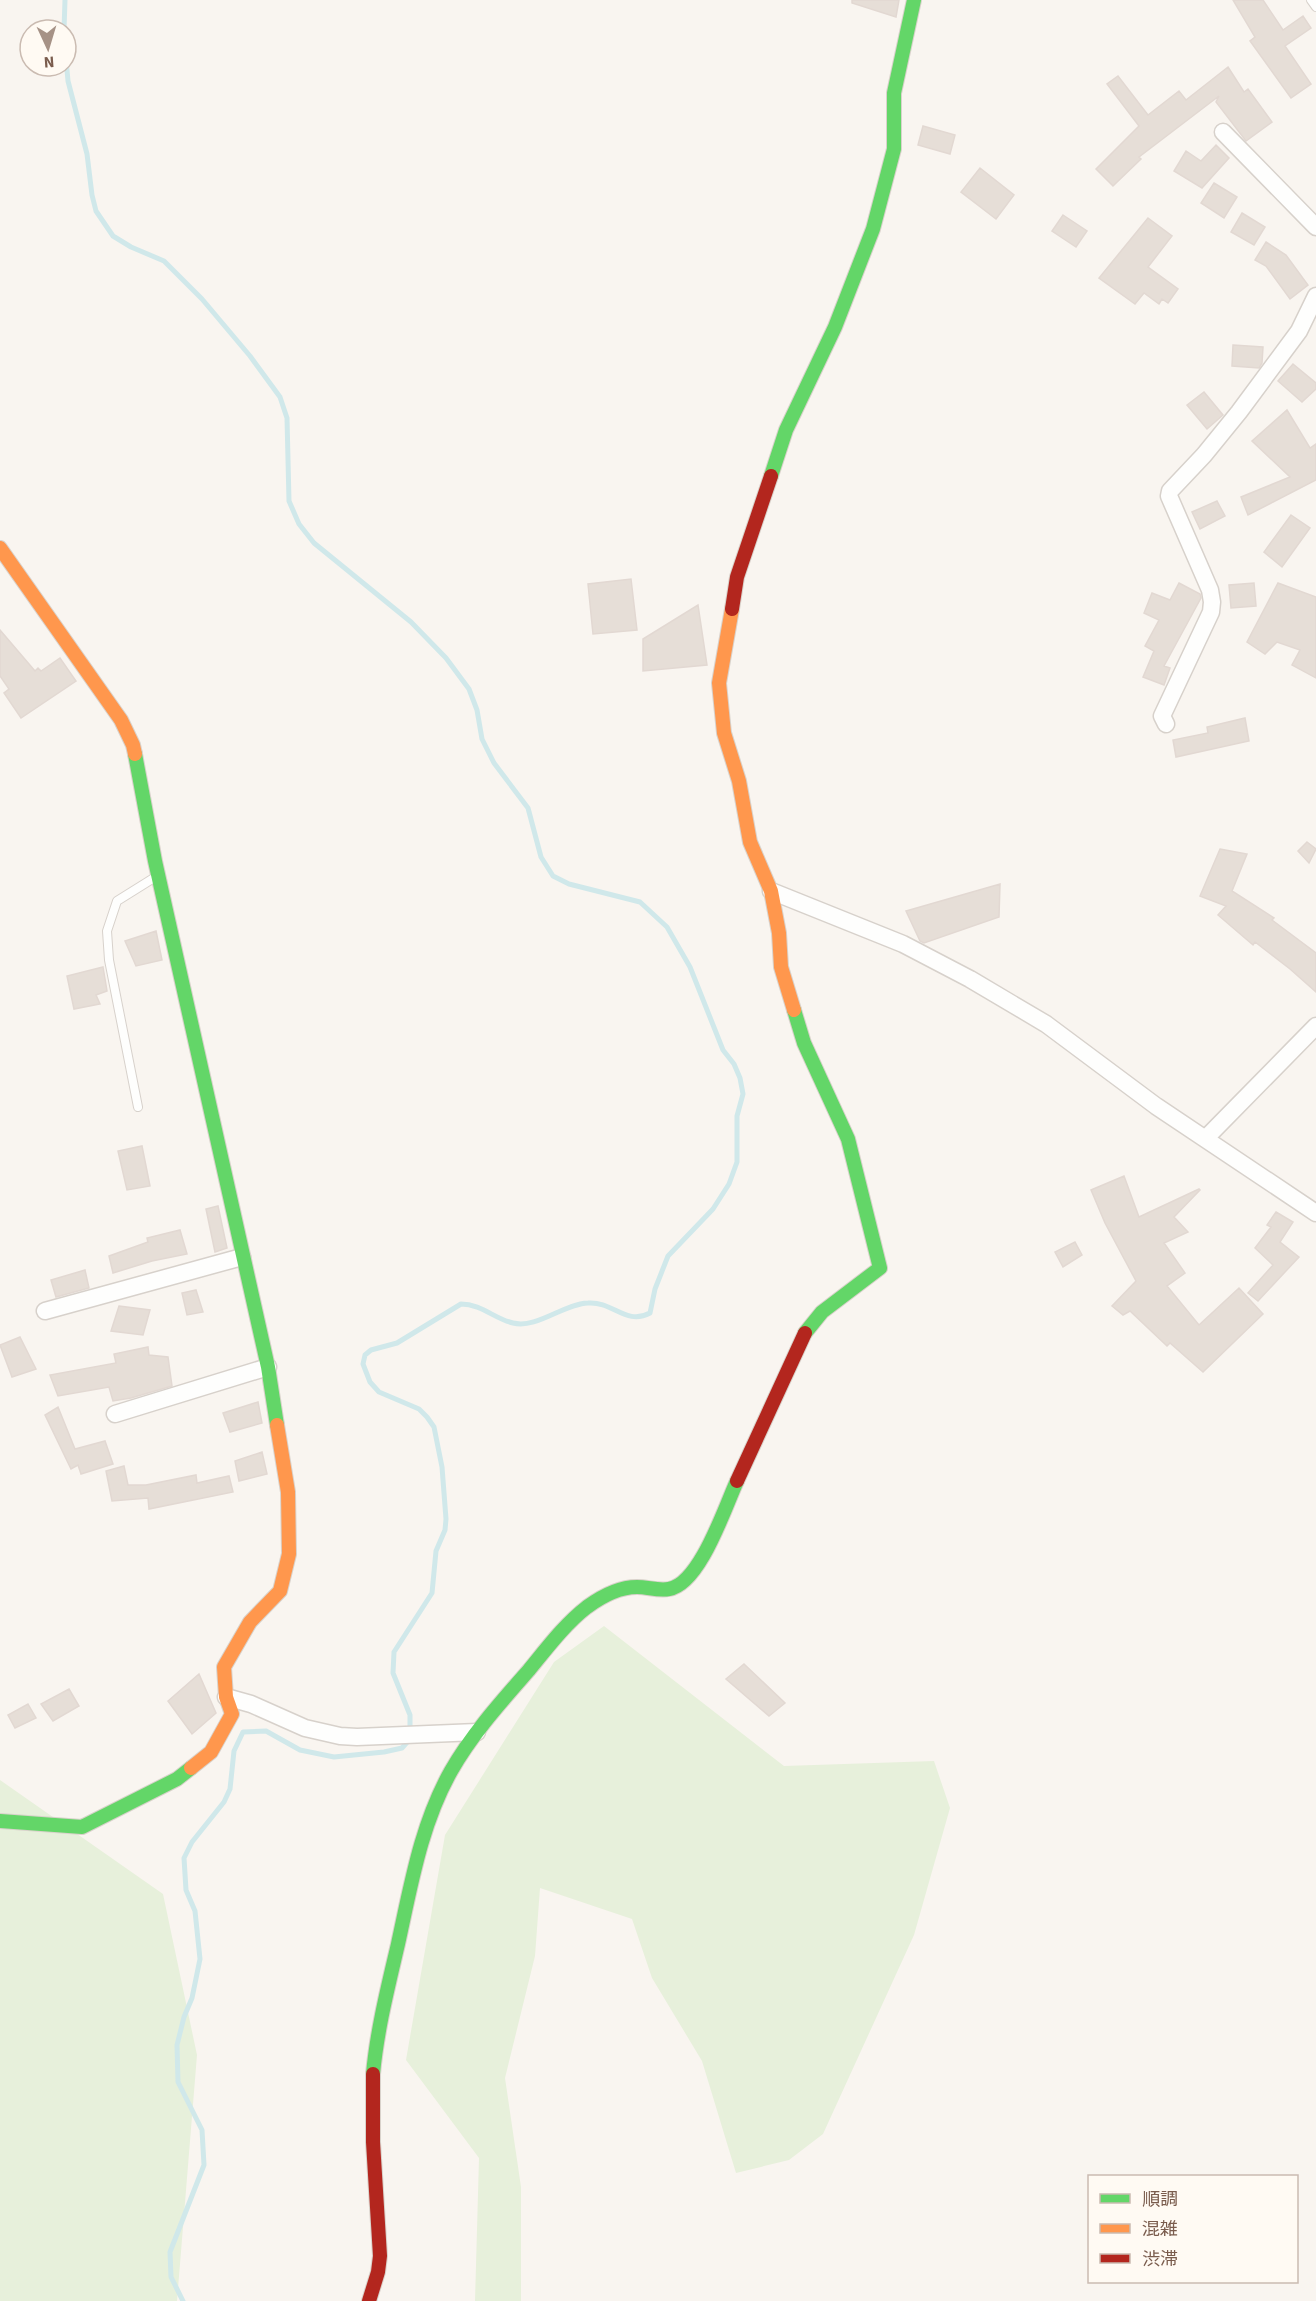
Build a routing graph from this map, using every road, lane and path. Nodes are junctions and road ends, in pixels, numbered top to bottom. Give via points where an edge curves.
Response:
1 (914, 0) edge
2 (1311, 0) edge
3 (1316, 6) edge
4 (1223, 132) dead end
5 (1316, 227) edge
6 (1316, 296) edge
7 (0, 548) edge
8 (1166, 724) dead end
9 (158, 876) junction
10 (771, 891) junction
11 (1316, 1026) edge
12 (138, 1107) dead end
13 (1206, 1138) junction
14 (1316, 1213) edge
15 (242, 1257) junction
16 (45, 1311) dead end
17 (268, 1367) junction
18 (115, 1414) dead end
19 (226, 1697) junction
20 (477, 1732) junction
21 (0, 1821) edge
22 (369, 2301) edge

1 - 10 street via 894,93 894,149 873,229 835,327 786,430 771,474 737,577 719,683 724,733 739,781 750,842
2 - 3 lane
4 - 5 street
6 - 8 street via 1299,331 1239,412 1170,491 1212,602 1162,716
7 - 9 street via 125,728 133,746
9 - 12 lane via 117,901 107,931 109,960
9 - 15 street
10 - 13 street via 903,944 970,979 1046,1024
10 - 20 street via 781,967 804,1043 848,1138 880,1268 810,1325 787,1366 690,1579 676,1589 637,1587 617,1590 598,1600 573,1620
11 - 13 street
13 - 14 street
15 - 16 street
15 - 17 street
17 - 18 street
17 - 19 street via 288,1492 289,1554 280,1591 250,1622 224,1667
19 - 20 street via 323,1733 357,1737
19 - 21 street via 232,1714 211,1752 177,1779 82,1827
20 - 22 street via 439,1794 426,1828 381,2011 372,2096 380,2263

